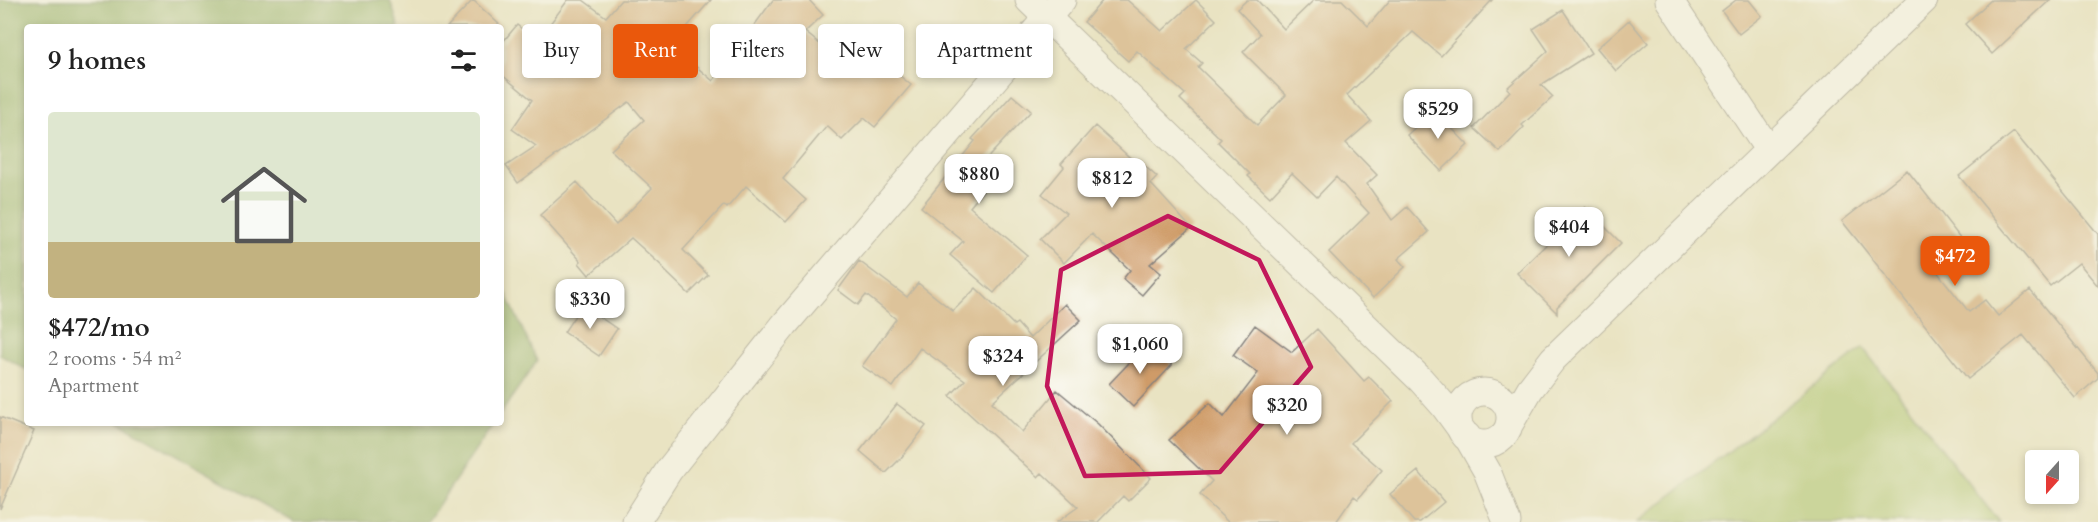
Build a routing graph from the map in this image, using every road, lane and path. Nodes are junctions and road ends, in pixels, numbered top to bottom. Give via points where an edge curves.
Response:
1 (1669, 0) edge
2 (1924, 0) edge
3 (1046, 6) edge
4 (1768, 149) junction
5 (1553, 359) junction
6 (1403, 362) junction
7 (1487, 393) junction
8 (1508, 427) junction
9 (1465, 434) junction
10 (1507, 520) edge
11 (636, 522) edge

1 - 4 street
2 - 4 street
3 - 6 street
3 - 11 street via 785,324 669,470
4 - 5 street
5 - 7 street via 1510,386
5 - 8 street
6 - 7 street via 1452,387
6 - 9 street
7 - 8 street via 1505,403 1509,410
7 - 9 street via 1474,394 1462,405 1458,419
8 - 9 street via 1497,441 1489,444
8 - 10 street via 1501,454
9 - 10 street via 1487,471

